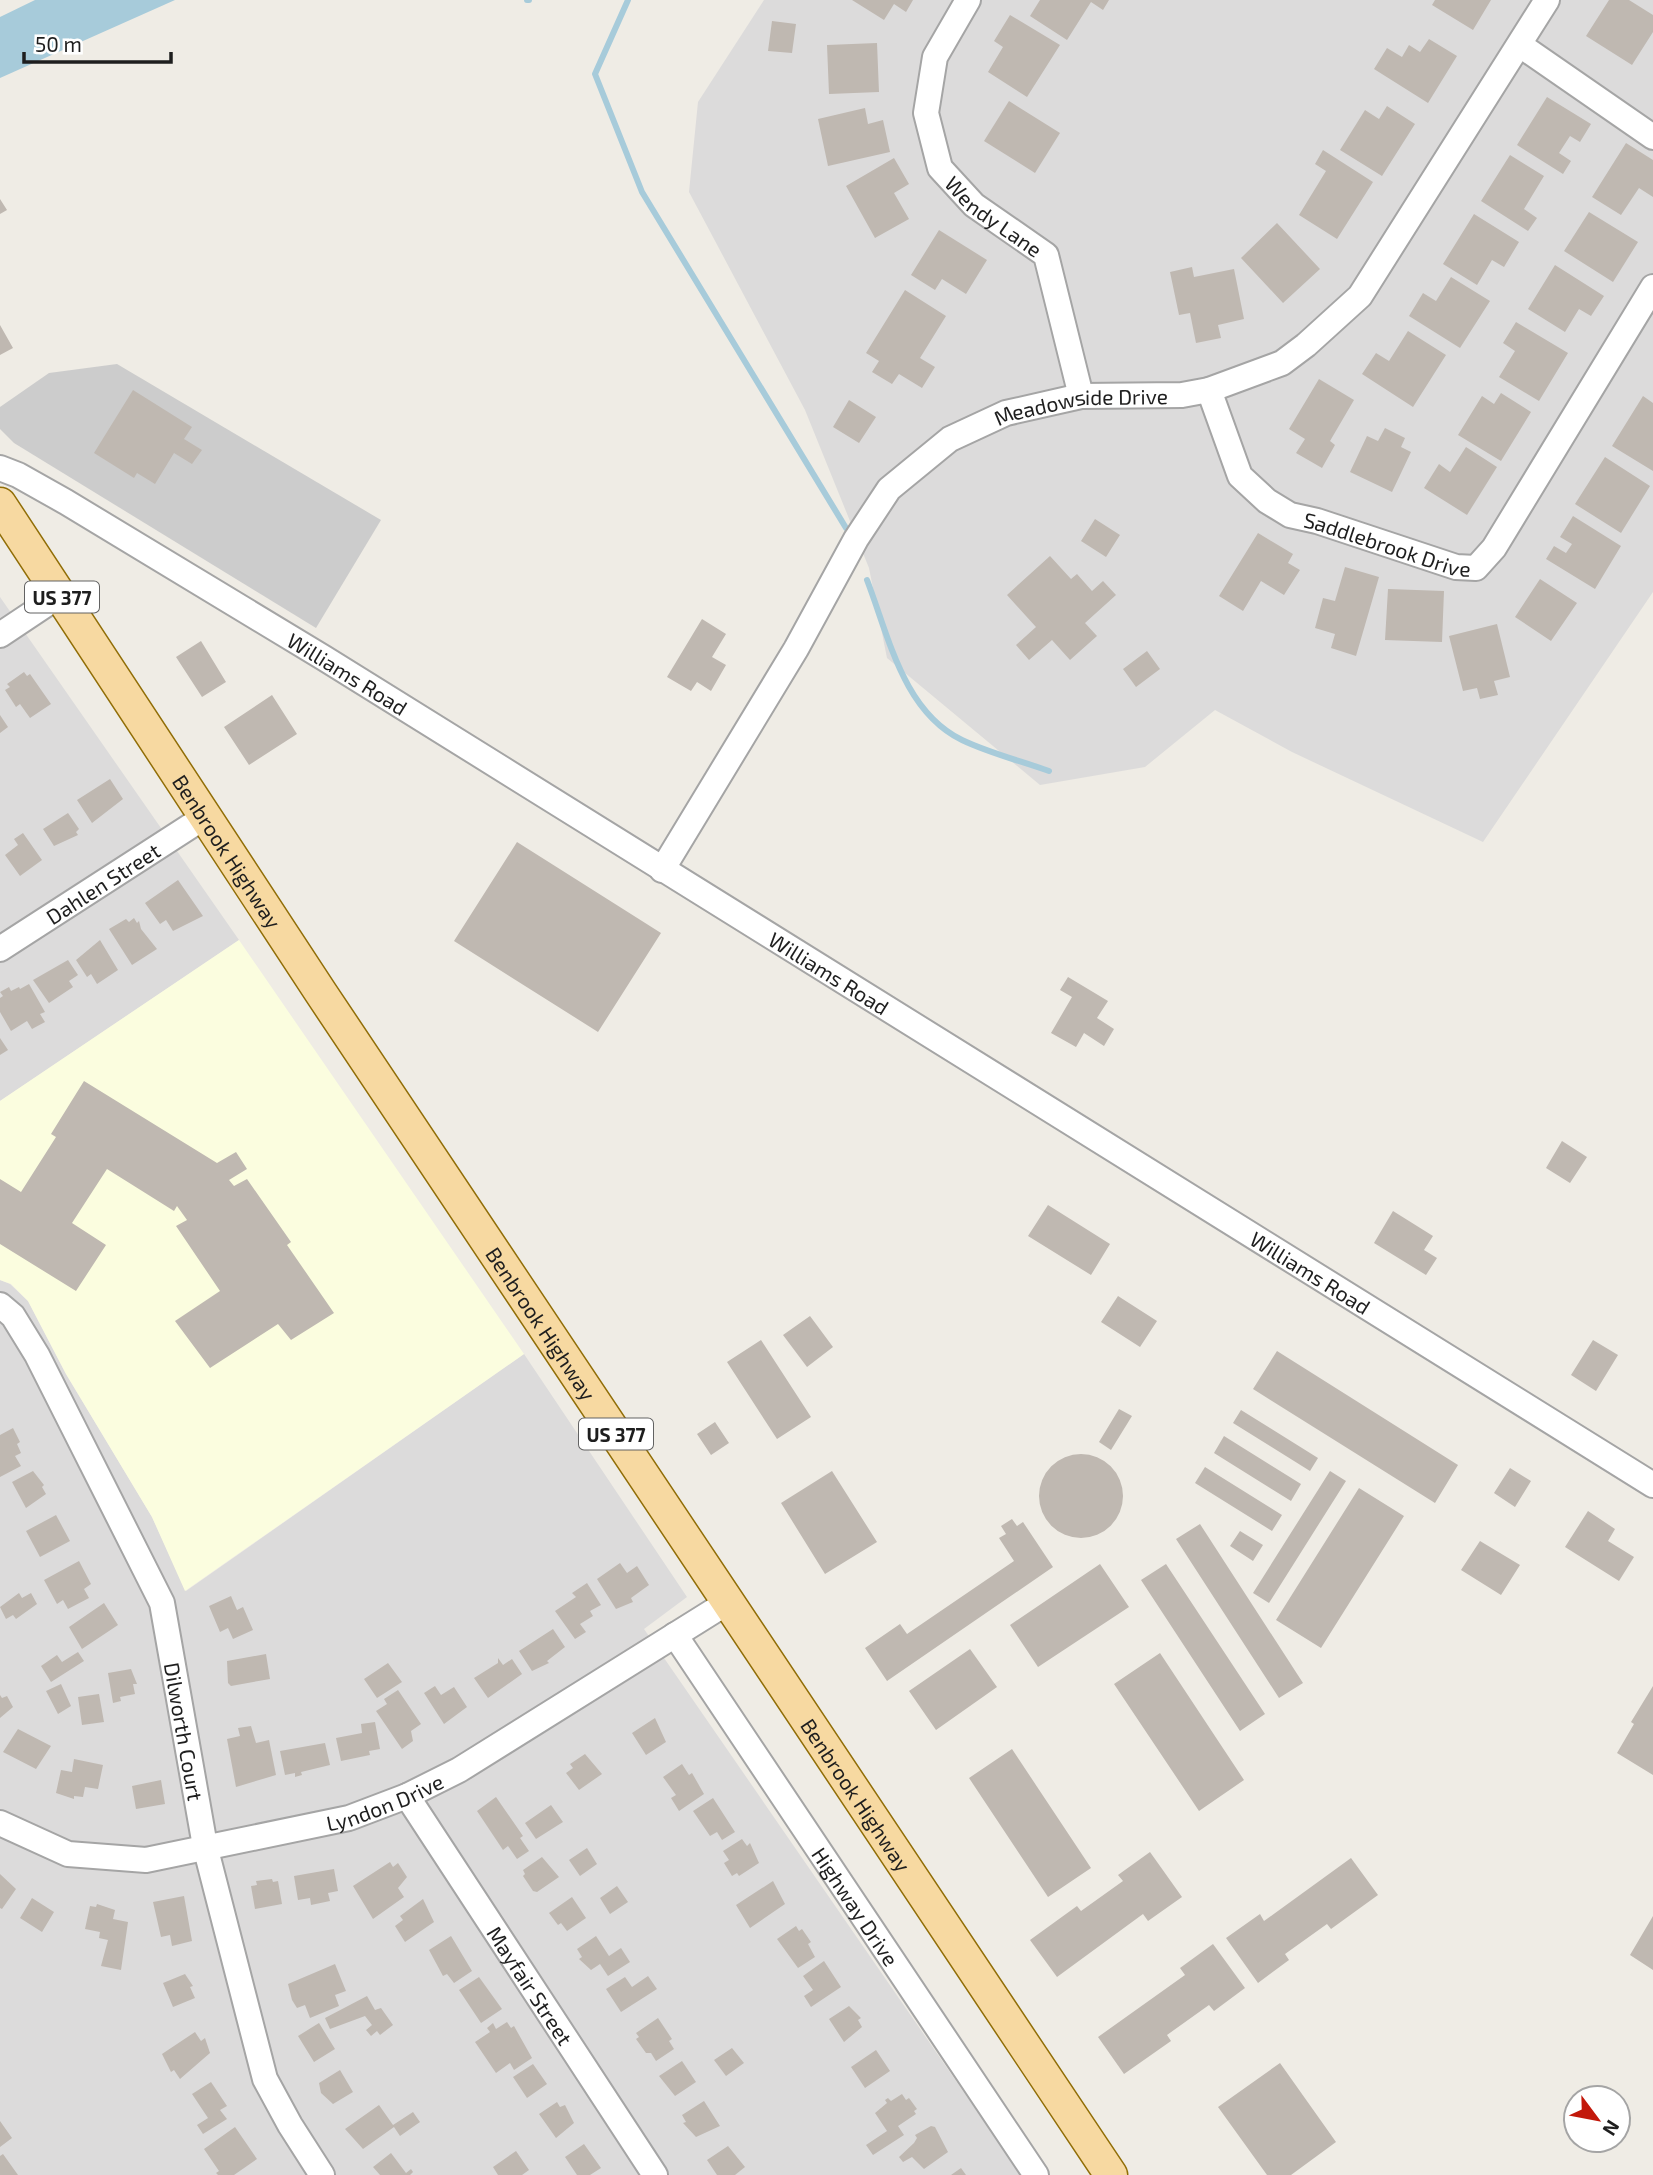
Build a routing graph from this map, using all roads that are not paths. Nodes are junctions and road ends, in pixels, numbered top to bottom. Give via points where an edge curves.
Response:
1 (968, 0) edge
2 (1547, 0) edge
3 (1520, 45) junction
4 (1653, 137) edge
5 (1653, 287) edge
6 (1209, 390) junction
7 (1081, 396) junction
8 (0, 468) edge
9 (0, 504) edge
10 (61, 596) junction
11 (0, 635) edge
12 (206, 816) junction
13 (662, 870) junction
14 (0, 949) edge
15 (0, 1305) edge
16 (1653, 1485) edge
17 (729, 1602) junction
18 (675, 1635) junction
19 (407, 1796) junction
20 (0, 1823) edge
21 (205, 1846) junction
22 (322, 2175) edge
23 (655, 2175) edge
24 (1036, 2175) edge
25 (1111, 2175) edge

1 - 7 street, Wendy Lane via 935,57 926,113 940,168 974,205 1046,256
2 - 3 street, Meadowside Drive
3 - 4 street
3 - 6 street, Meadowside Drive via 1360,296 1282,363
5 - 6 street, Saddlebrook Drive via 1494,548 1476,568 1456,567 1290,515 1267,501 1240,476
6 - 7 street, Meadowside Drive via 1182,395
7 - 13 street, Meadowside Drive via 1006,413 950,439 889,489
8 - 13 street, Williams Road via 149,551
9 - 10 main road, Benbrook Highway / US 377
10 - 11 street
10 - 12 main road, Benbrook Highway / US 377
12 - 14 street, Dahlen Street
12 - 17 main road, Benbrook Highway / US 377
13 - 16 street, Williams Road
15 - 21 street, Dilworth Court via 13,1316 37,1354 162,1602
17 - 18 street, Lyndon Drive
17 - 25 main road, Benbrook Highway / US 377
18 - 19 street, Lyndon Drive via 459,1770
18 - 24 street, Highway Drive
19 - 21 street, Lyndon Drive via 349,1818
19 - 23 street, Mayfair Street
20 - 21 street, Lyndon Drive via 68,1854 146,1860
21 - 22 street, Dilworth Court via 265,2079

